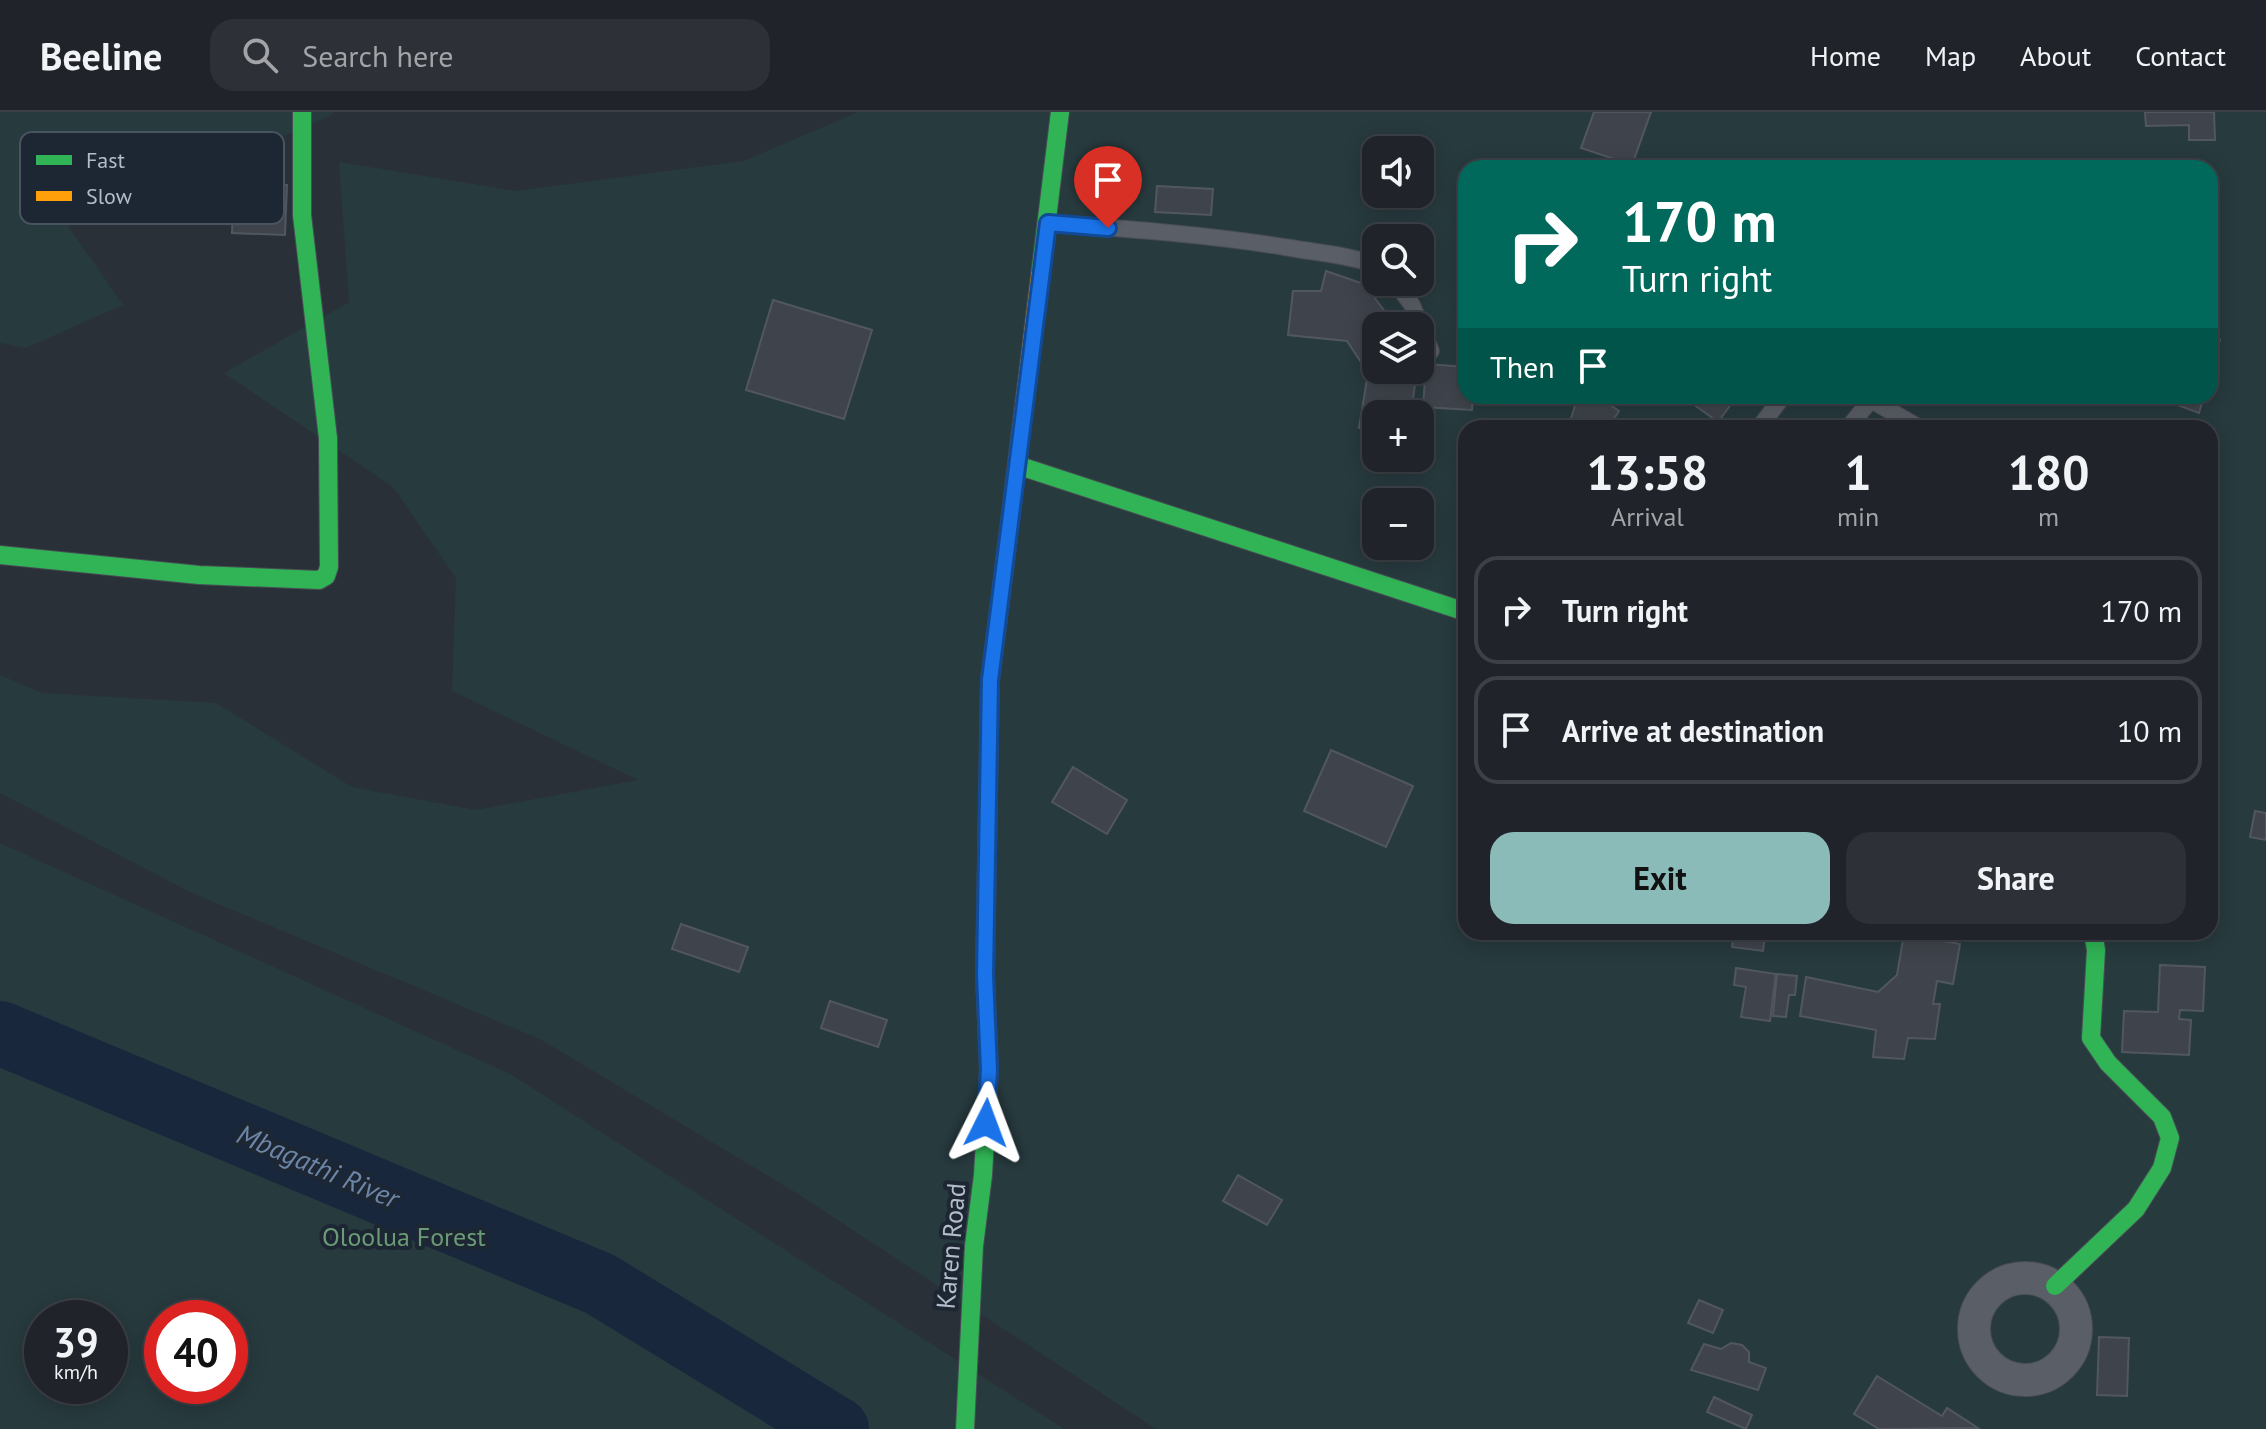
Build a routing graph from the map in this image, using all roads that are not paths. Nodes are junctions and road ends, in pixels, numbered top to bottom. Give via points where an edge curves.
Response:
1 (302, 112) edge
2 (1060, 112) edge
3 (1048, 223) junction
4 (1362, 262) edge
5 (1867, 404) edge
6 (1882, 404) edge
7 (1854, 420) edge
8 (1907, 420) edge
9 (1017, 465) junction
10 (0, 555) edge
11 (1458, 609) edge
12 (2094, 940) edge
13 (2055, 1286) dead end
14 (965, 1429) edge

1 - 10 street via 302,215 328,438 326,576 251,579
2 - 3 street, Karen Road
3 - 4 lane via 1169,232
3 - 9 street, Karen Road
5 - 7 lane
6 - 8 lane
9 - 11 street
9 - 14 street, Karen Road via 990,680 985,975 989,1070
12 - 13 street via 2091,1038 2108,1063 2162,1117 2170,1138 2162,1168 2136,1209

